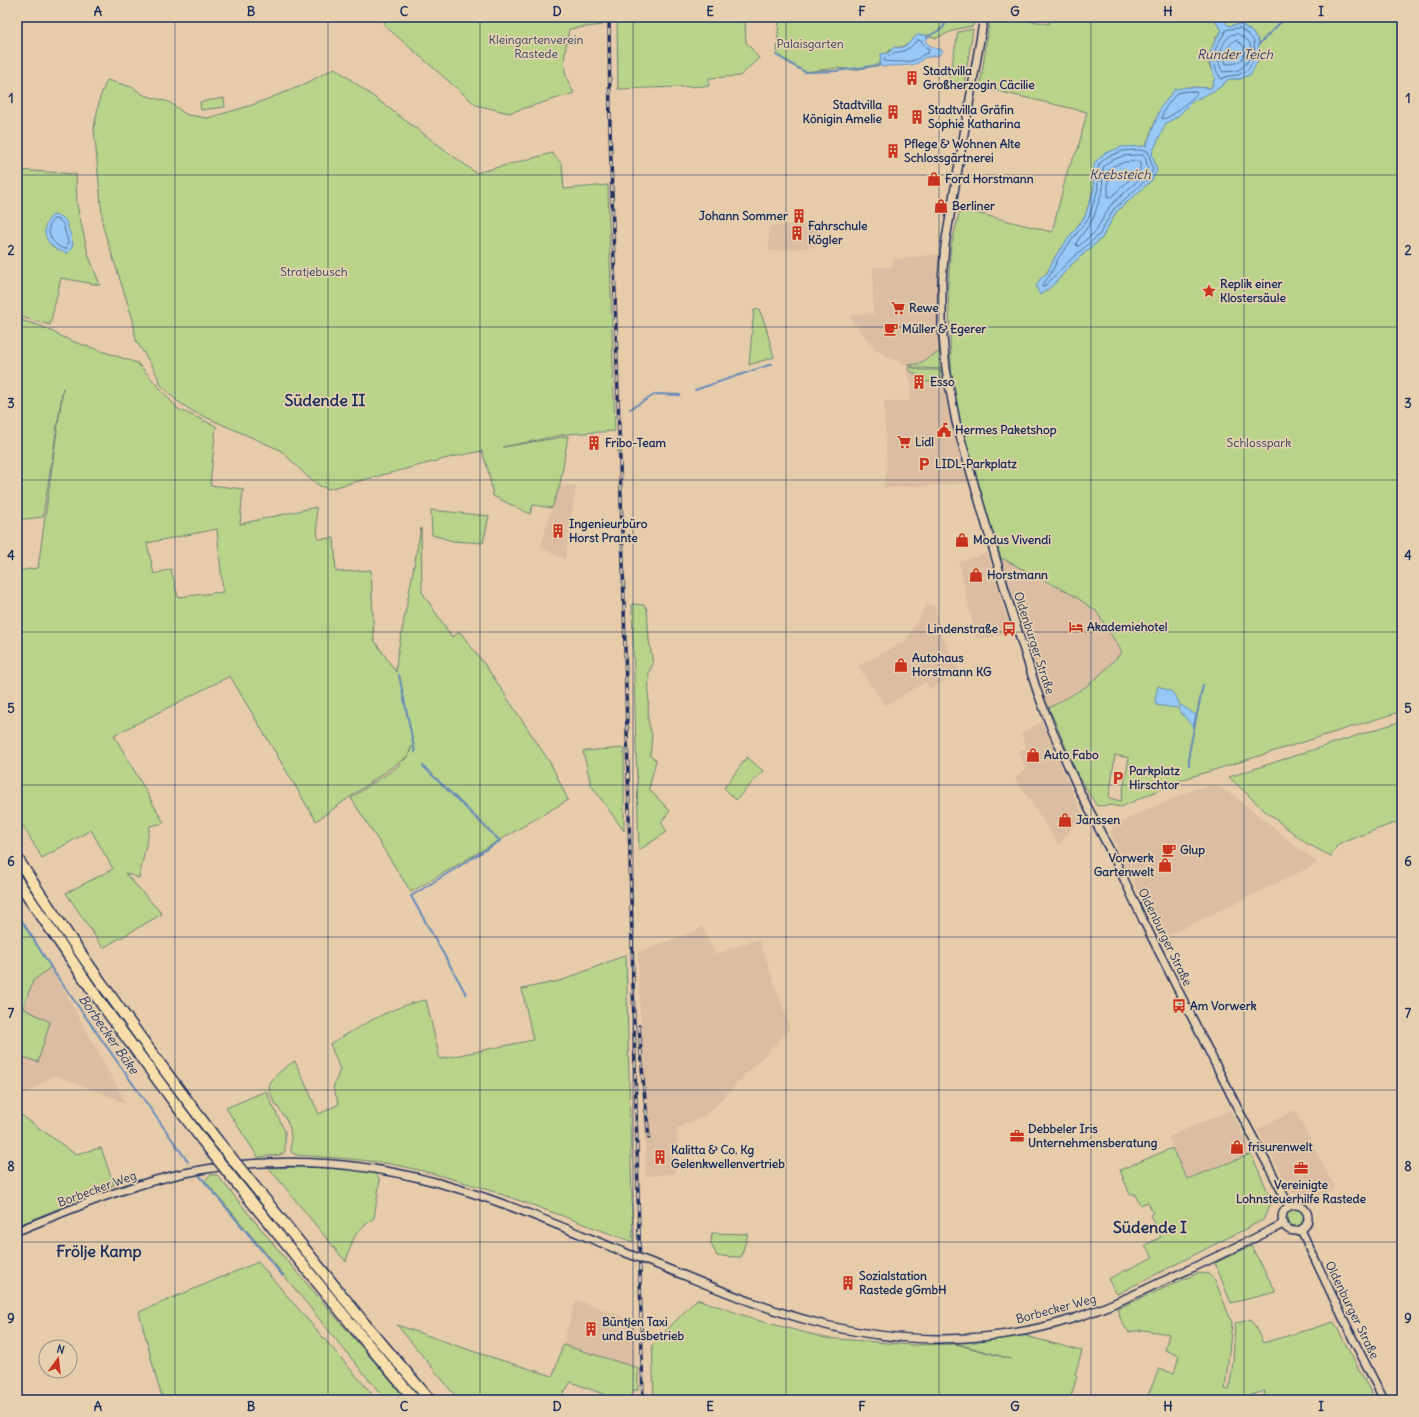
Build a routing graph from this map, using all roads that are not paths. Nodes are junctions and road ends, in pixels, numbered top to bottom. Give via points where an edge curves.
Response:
1 (984, 17) edge
2 (17, 858) edge
3 (17, 880) edge
4 (1289, 1205) junction
5 (1283, 1224) junction
6 (1301, 1230) junction
7 (17, 1231) edge
8 (415, 1400) edge
9 (430, 1400) edge
10 (1384, 1400) edge

1 - 4 street, Oldenburger Straße via 945,245 942,281 944,349 956,422 1036,691 1069,770 1237,1107
2 - 9 highway, bridge via 72,941 217,1140 360,1318
3 - 8 highway, bridge via 103,1006 202,1140
4 - 5 street via 1283,1211
4 - 6 street via 1298,1204 1308,1213 1308,1222
5 - 6 street via 1290,1230
5 - 7 street, Borbecker Weg, bridge via 1210,1260 1071,1319 993,1335 938,1339 892,1337 815,1322 762,1306 461,1189 410,1175 335,1164 248,1164 186,1172 118,1191
6 - 10 street, Oldenburger Straße

